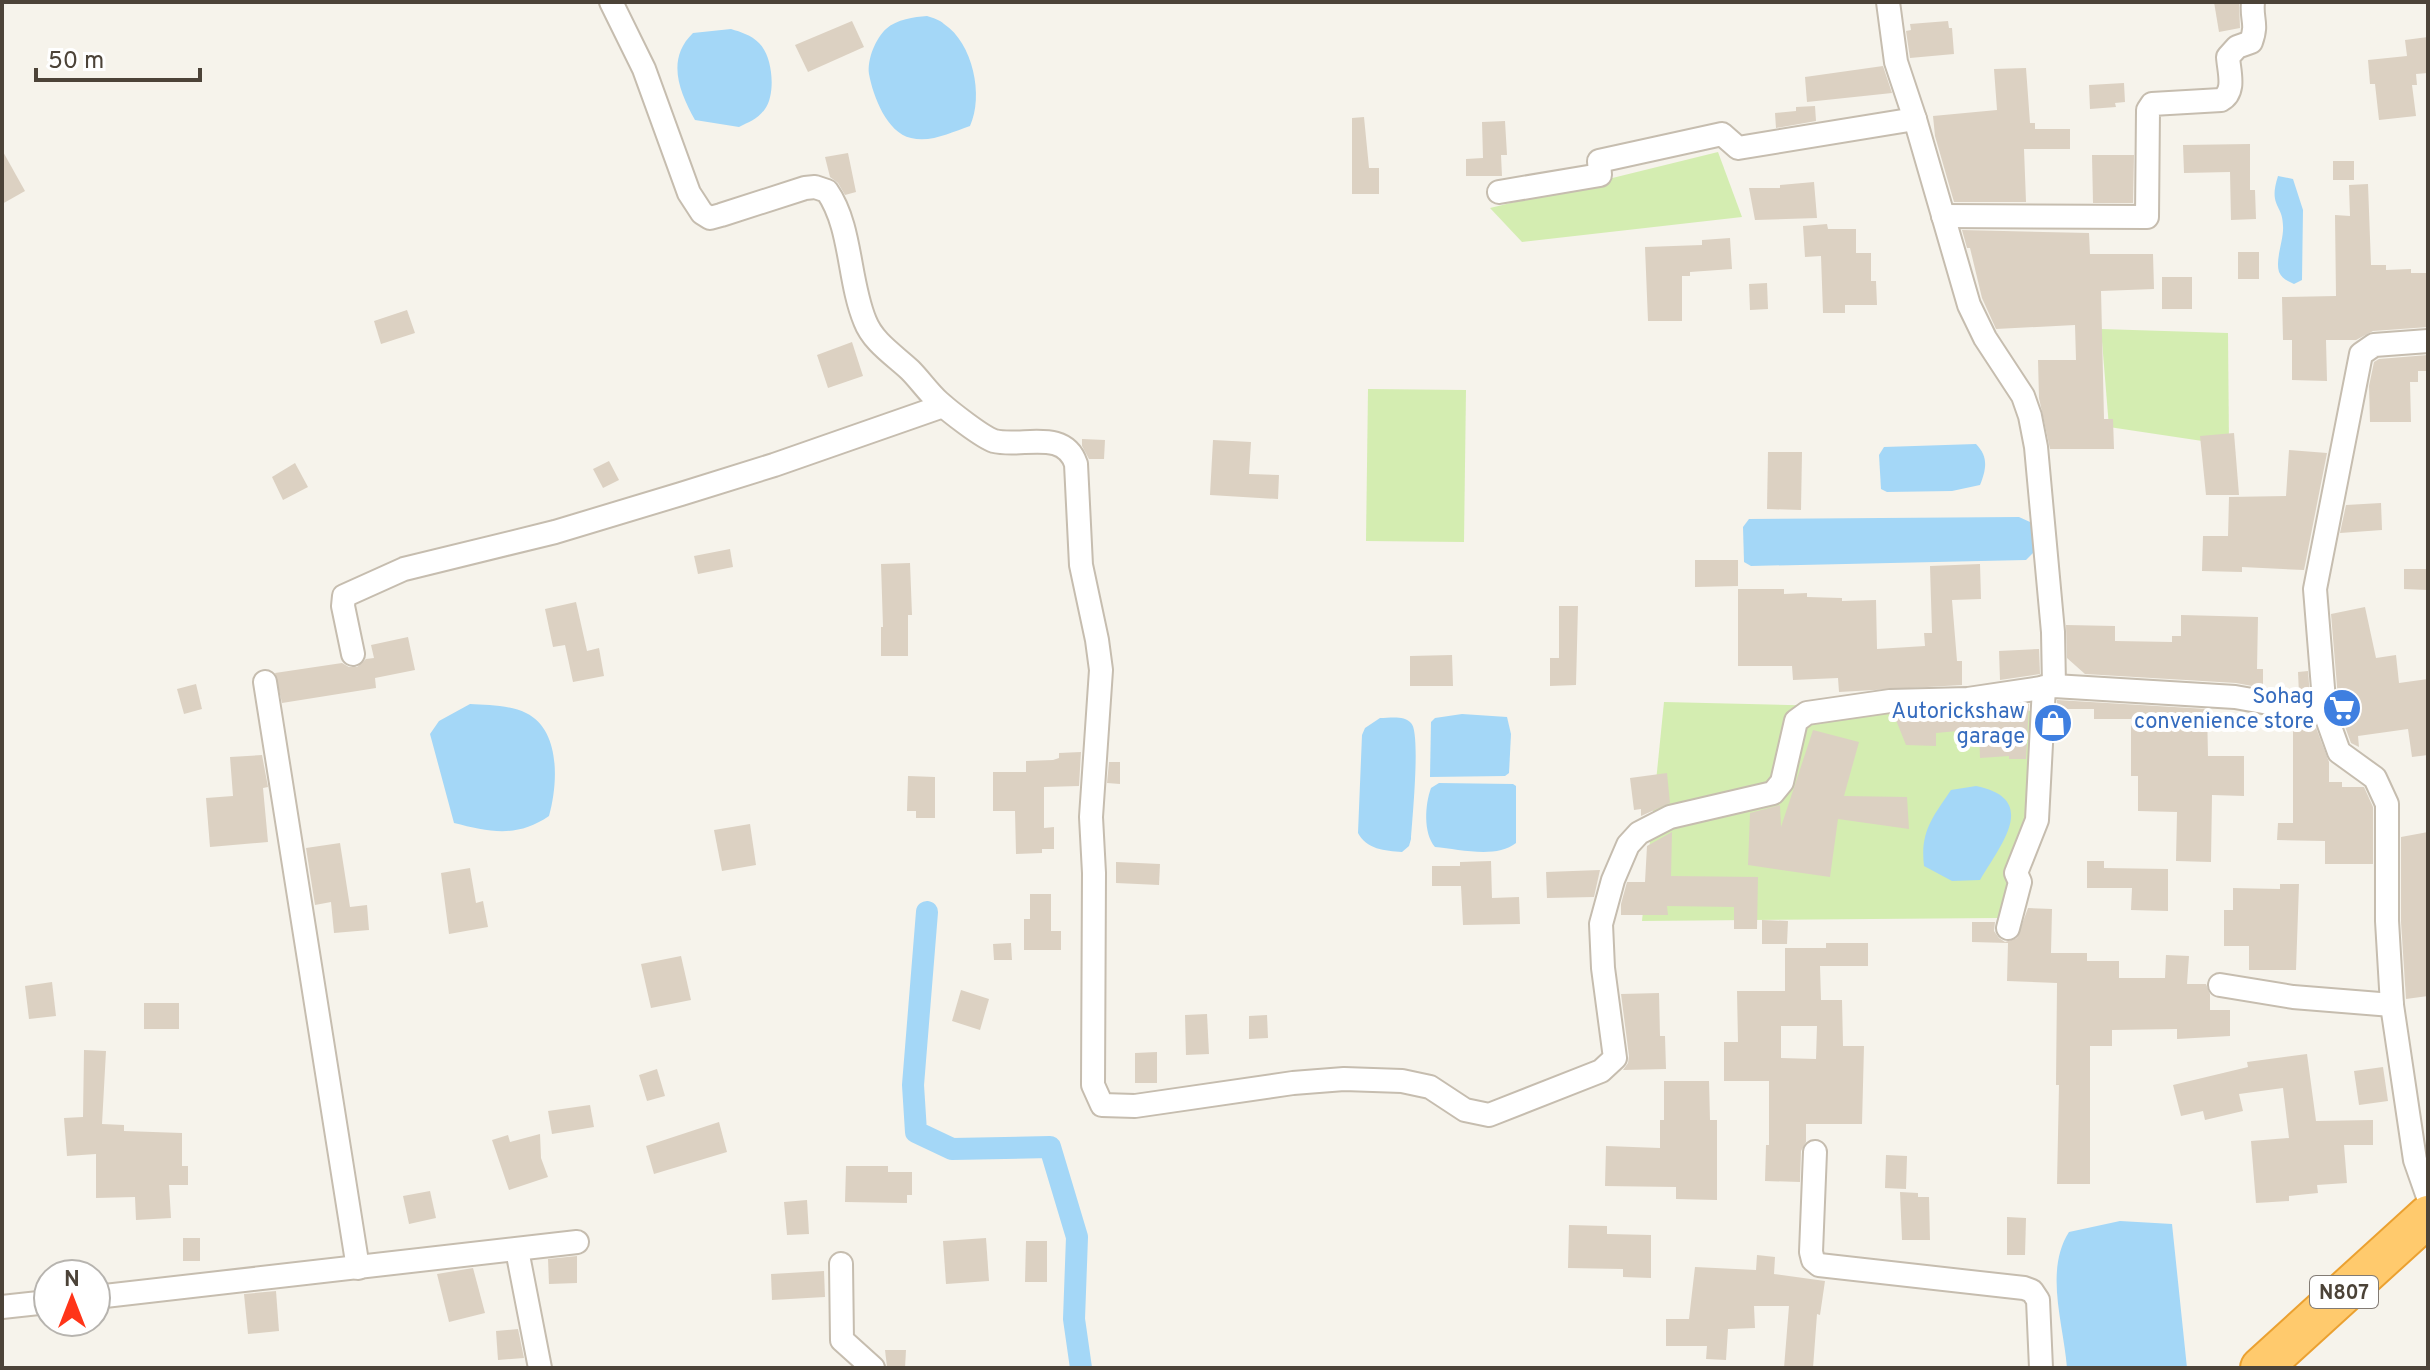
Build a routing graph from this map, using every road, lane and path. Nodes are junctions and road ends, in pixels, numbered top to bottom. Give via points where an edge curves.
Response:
1 (1888, 2) edge
2 (2253, 2) edge
3 (620, 5) edge
4 (1915, 119) junction
5 (1499, 192) dead end
6 (1943, 216) junction
7 (2428, 341) edge
8 (943, 406) junction
9 (353, 654) dead end
10 (265, 682) dead end
11 (2049, 687) junction
12 (2325, 713) junction
13 (2008, 928) dead end
14 (2220, 985) dead end
15 (2392, 1005) junction
16 (1815, 1152) dead end
17 (2428, 1197) edge
18 (2428, 1216) edge
19 (577, 1242) dead end
20 (517, 1250) junction
21 (841, 1264) dead end
22 (358, 1268) junction
23 (112, 1295) edge
24 (32, 1304) edge
25 (2, 1307) edge
26 (540, 1368) edge
27 (873, 1368) edge
28 (2041, 1368) edge
29 (2261, 1368) edge

1 - 4 street via 1896,62
2 - 6 street via 2257,27 2251,42 2228,57 2227,96 2152,104 2148,110 2147,217
3 - 8 street via 689,193 702,213 710,218 805,188 827,191 838,213 865,324
4 - 5 street via 1738,148 1722,134 1599,161 1600,175
4 - 6 street
6 - 11 street via 1969,305 2030,416 2053,632
7 - 12 street via 2374,345 2361,354 2315,589
8 - 9 street via 681,494 386,575 344,596
8 - 11 street via 991,440 1060,444 1076,464 1081,565 1101,670 1091,817 1093,1085 1102,1105 1135,1106 1344,1079 1430,1087 1465,1110 1489,1115 1601,1071 1615,1058 1601,924 1613,880 1639,833 1670,817 1773,793 1782,782 1796,721 1807,713
10 - 22 street
11 - 12 street via 2235,697
11 - 13 street via 2037,820 2016,873 2020,882
12 - 15 street via 2339,752 2375,778 2387,804
14 - 15 street
15 - 17 street via 2415,1160
16 - 28 street via 1813,1260 1819,1265 2032,1291 2038,1300
18 - 29 highway, N807
19 - 20 street
20 - 22 street
20 - 26 street
21 - 27 street via 842,1340
22 - 23 street
24 - 25 street

